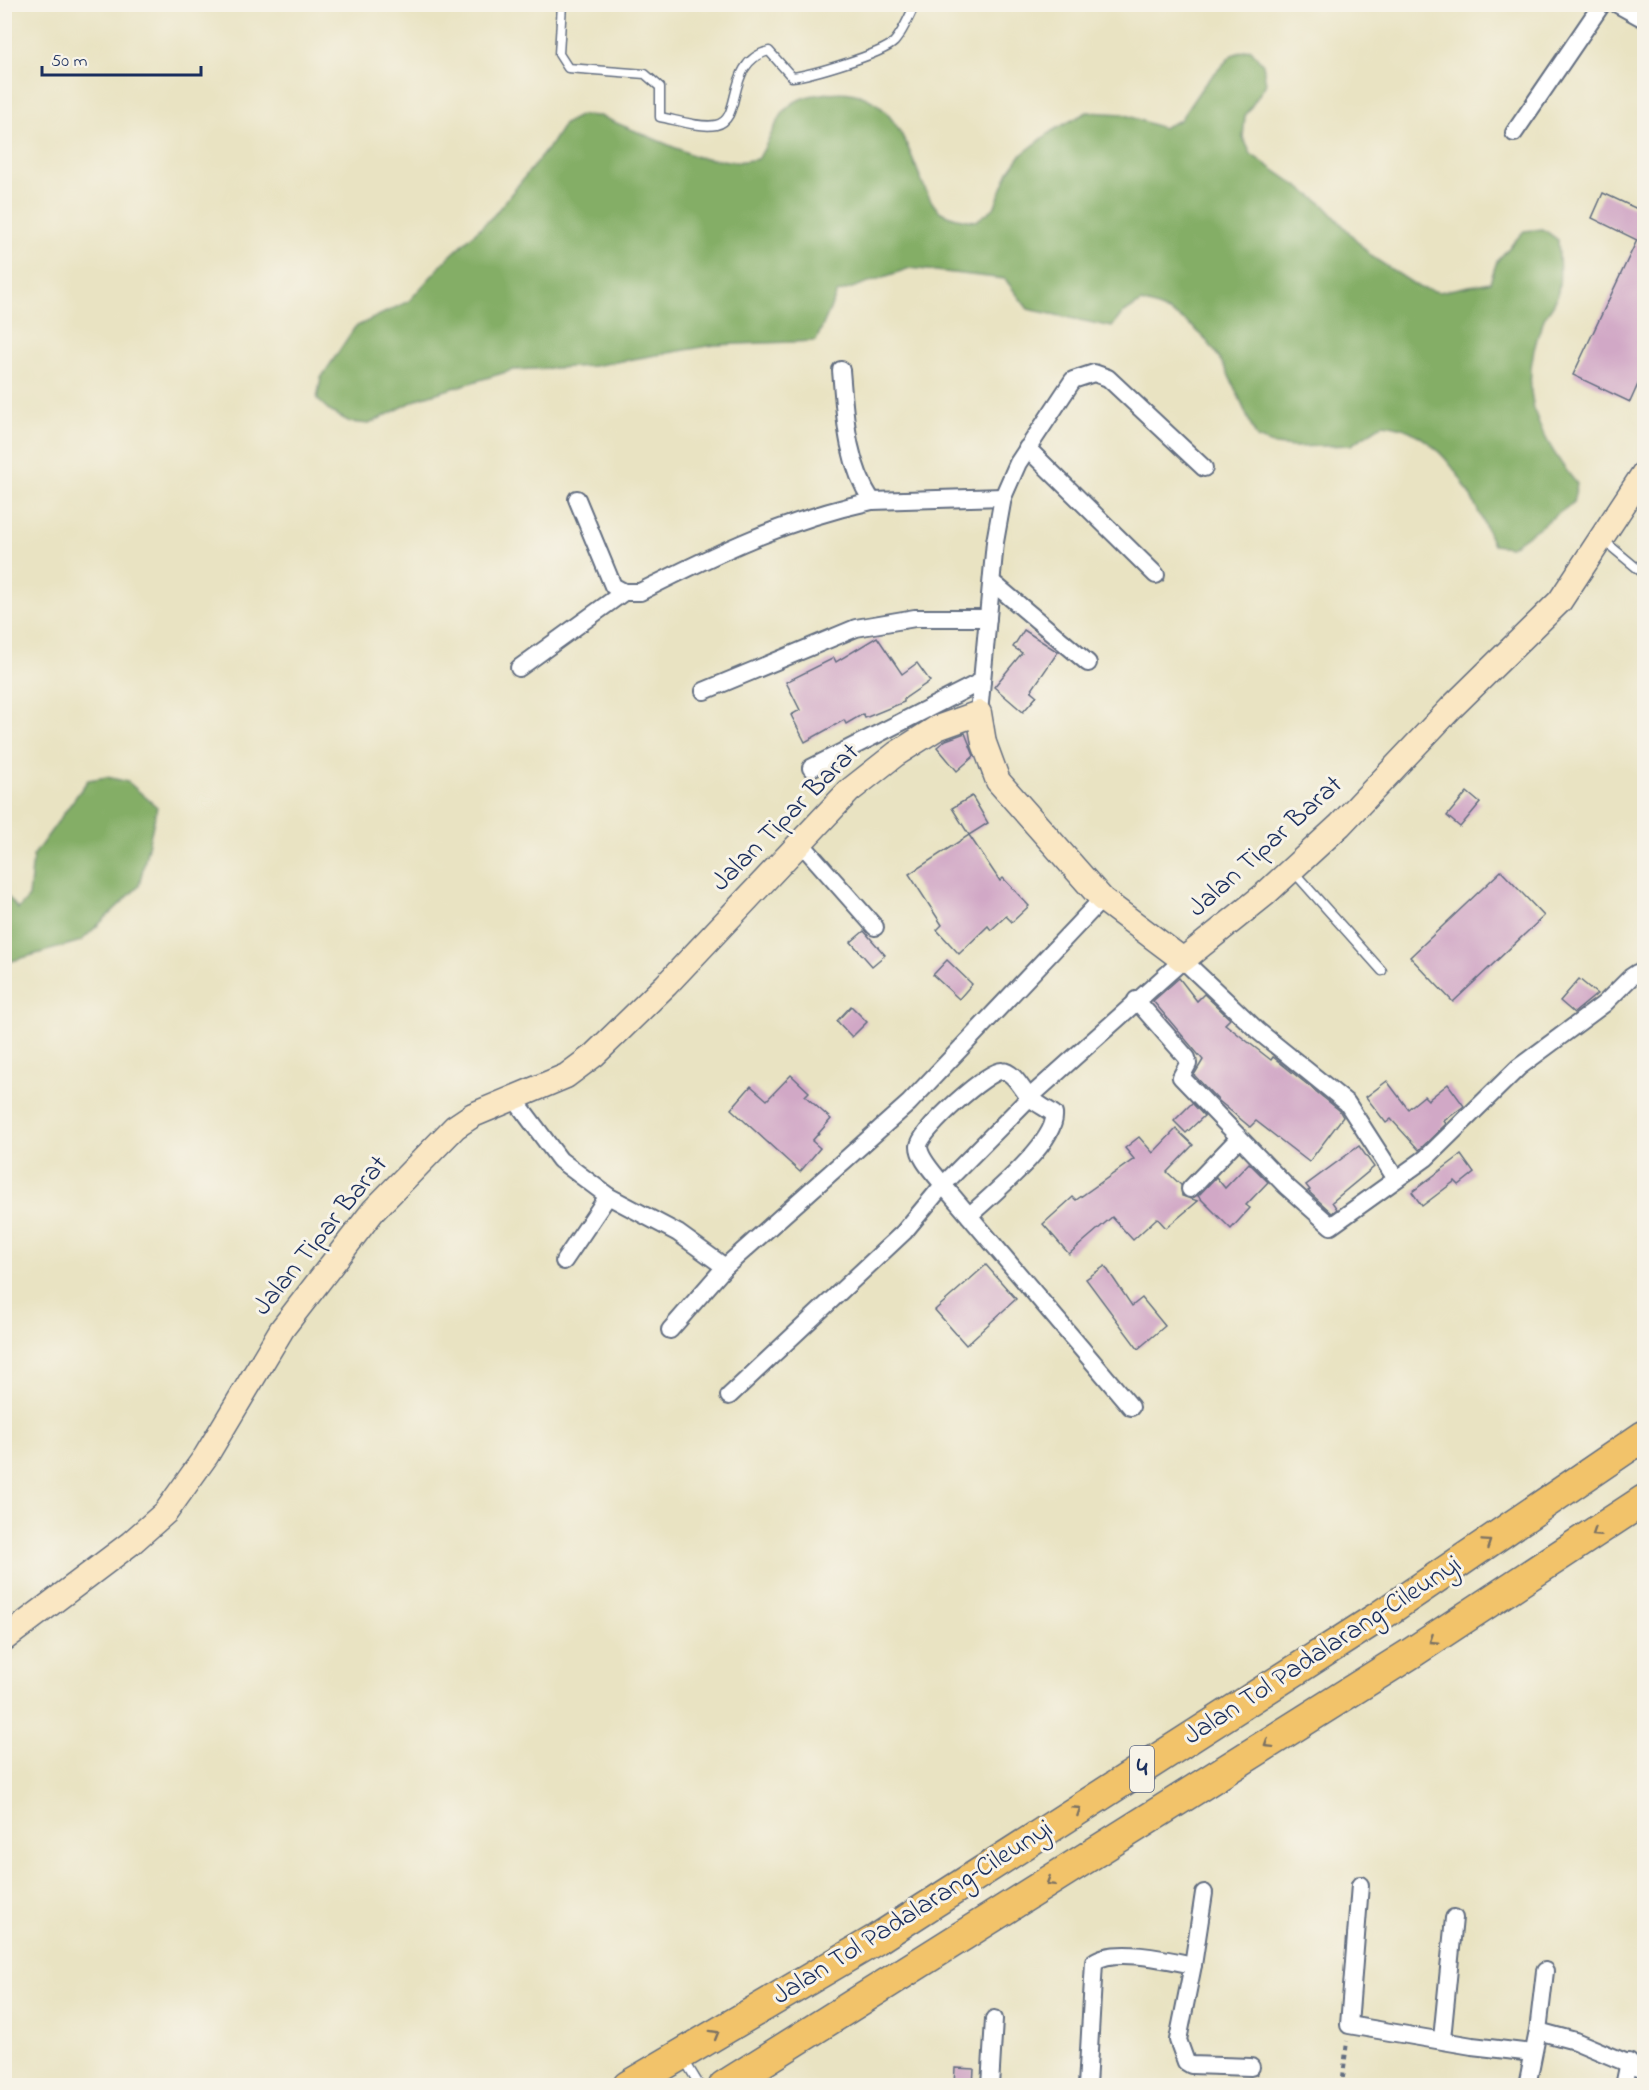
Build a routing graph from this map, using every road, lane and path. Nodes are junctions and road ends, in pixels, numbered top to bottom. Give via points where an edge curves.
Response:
1 (562, 4) edge
2 (915, 4) edge
3 (1602, 4) edge
4 (1617, 4) edge
5 (1644, 19) edge
6 (1514, 133) dead end
7 (841, 370) dead end
8 (1027, 448) junction
9 (1204, 468) dead end
10 (1644, 473) edge
11 (1003, 497) junction
12 (577, 499) dead end
13 (872, 501) junction
14 (1602, 539) junction
15 (1644, 574) edge
16 (1156, 575) dead end
17 (992, 582) junction
18 (624, 592) junction
19 (988, 618) junction
20 (1088, 663) dead end
21 (519, 668) dead end
22 (982, 681) junction
23 (704, 691) dead end
24 (979, 713) junction
25 (811, 768) dead end
26 (799, 842) junction
27 (1292, 870) junction
28 (1102, 899) junction
29 (875, 927) dead end
30 (1183, 960) junction
31 (1382, 972) dead end
32 (1644, 974) edge
33 (1136, 1000) junction
34 (513, 1097) junction
35 (1030, 1097) junction
36 (1239, 1138) junction
37 (1396, 1179) junction
38 (943, 1185) junction
39 (1190, 1189) dead end
40 (608, 1196) junction
41 (969, 1216) junction
42 (564, 1261) dead end
43 (725, 1267) junction
44 (670, 1330) dead end
45 (729, 1396) dead end
46 (1131, 1407) dead end
47 (1644, 1436) edge
48 (1644, 1500) edge
49 (4, 1639) edge
50 (1360, 1885) dead end
51 (1204, 1893) dead end
52 (1454, 1918) dead end
53 (1193, 1965) junction
54 (1545, 1971) dead end
55 (994, 2019) dead end
56 (1348, 2025) junction
57 (1538, 2031) junction
58 (1442, 2039) junction
59 (1533, 2053) junction
60 (681, 2055) junction
61 (1629, 2062) junction
62 (1251, 2067) dead end
63 (1644, 2070) edge
64 (628, 2085) edge
65 (700, 2085) edge
66 (724, 2085) edge
67 (990, 2085) edge
68 (1087, 2085) edge
69 (1342, 2085) edge
70 (1527, 2085) edge
71 (1624, 2085) edge

1 - 2 lane via 559,54 568,68 645,74 660,87 660,117 713,126 724,123 731,115 736,84 762,53 769,51 792,77 869,57 893,43
3 - 6 street
4 - 5 street
7 - 13 street via 854,466
8 - 9 street via 1073,380 1081,375 1101,374
8 - 11 street
8 - 16 street
10 - 14 street, Jalan Tipar Barat
11 - 13 street
11 - 17 street
12 - 18 street via 613,586
13 - 18 street via 774,528 640,592
14 - 15 lane
14 - 27 street, Jalan Tipar Barat via 1560,601
17 - 19 street
17 - 20 street
18 - 21 street
19 - 22 street
19 - 23 street via 915,618 856,628
22 - 24 street
22 - 25 street
24 - 26 street, Jalan Tipar Barat via 937,728 896,754 849,791
24 - 28 street via 984,743 998,781
26 - 29 street
26 - 34 street, Jalan Tipar Barat via 666,985 594,1055 566,1076
27 - 30 street, Jalan Tipar Barat
27 - 31 lane
28 - 30 street
28 - 43 street via 909,1103
30 - 33 street
30 - 37 street via 1258,1031 1347,1103
32 - 37 street via 1631,977 1604,1004 1519,1067 1426,1158
33 - 35 street
33 - 36 street via 1187,1058 1181,1077
34 - 40 street via 560,1160
34 - 49 street, Jalan Tipar Barat via 455,1126 373,1211 282,1329 206,1456 166,1512
35 - 38 street
35 - 38 street via 1007,1071 1000,1070 990,1074 925,1133 920,1153
35 - 41 street via 1054,1114 1053,1128 1041,1146
36 - 37 street via 1326,1225 1331,1226
36 - 39 street
38 - 41 street
38 - 45 street via 904,1232
40 - 42 street
40 - 43 street via 678,1233
41 - 46 street
43 - 44 street
60 -> 47 highway, Jalan Tol Padalarang–Cileunyi / 4 via 877,1939 1380,1616
48 -> 66 highway, Jalan Tol Padalarang–Cileunyi / 4 via 1400,1661
50 - 56 street
51 - 53 street
52 - 58 street
53 - 62 street via 1178,2040 1186,2062
53 - 68 street via 1134,1956 1102,1957 1094,1962
54 - 57 street
55 - 67 street
56 - 58 street
56 - 69 path
57 - 59 street
57 - 61 street
58 - 59 street
59 - 70 street
60 - 64 highway, Jalan Tol Padalarang–Cileunyi / 4
60 - 65 lane
61 - 63 street
61 - 71 street

